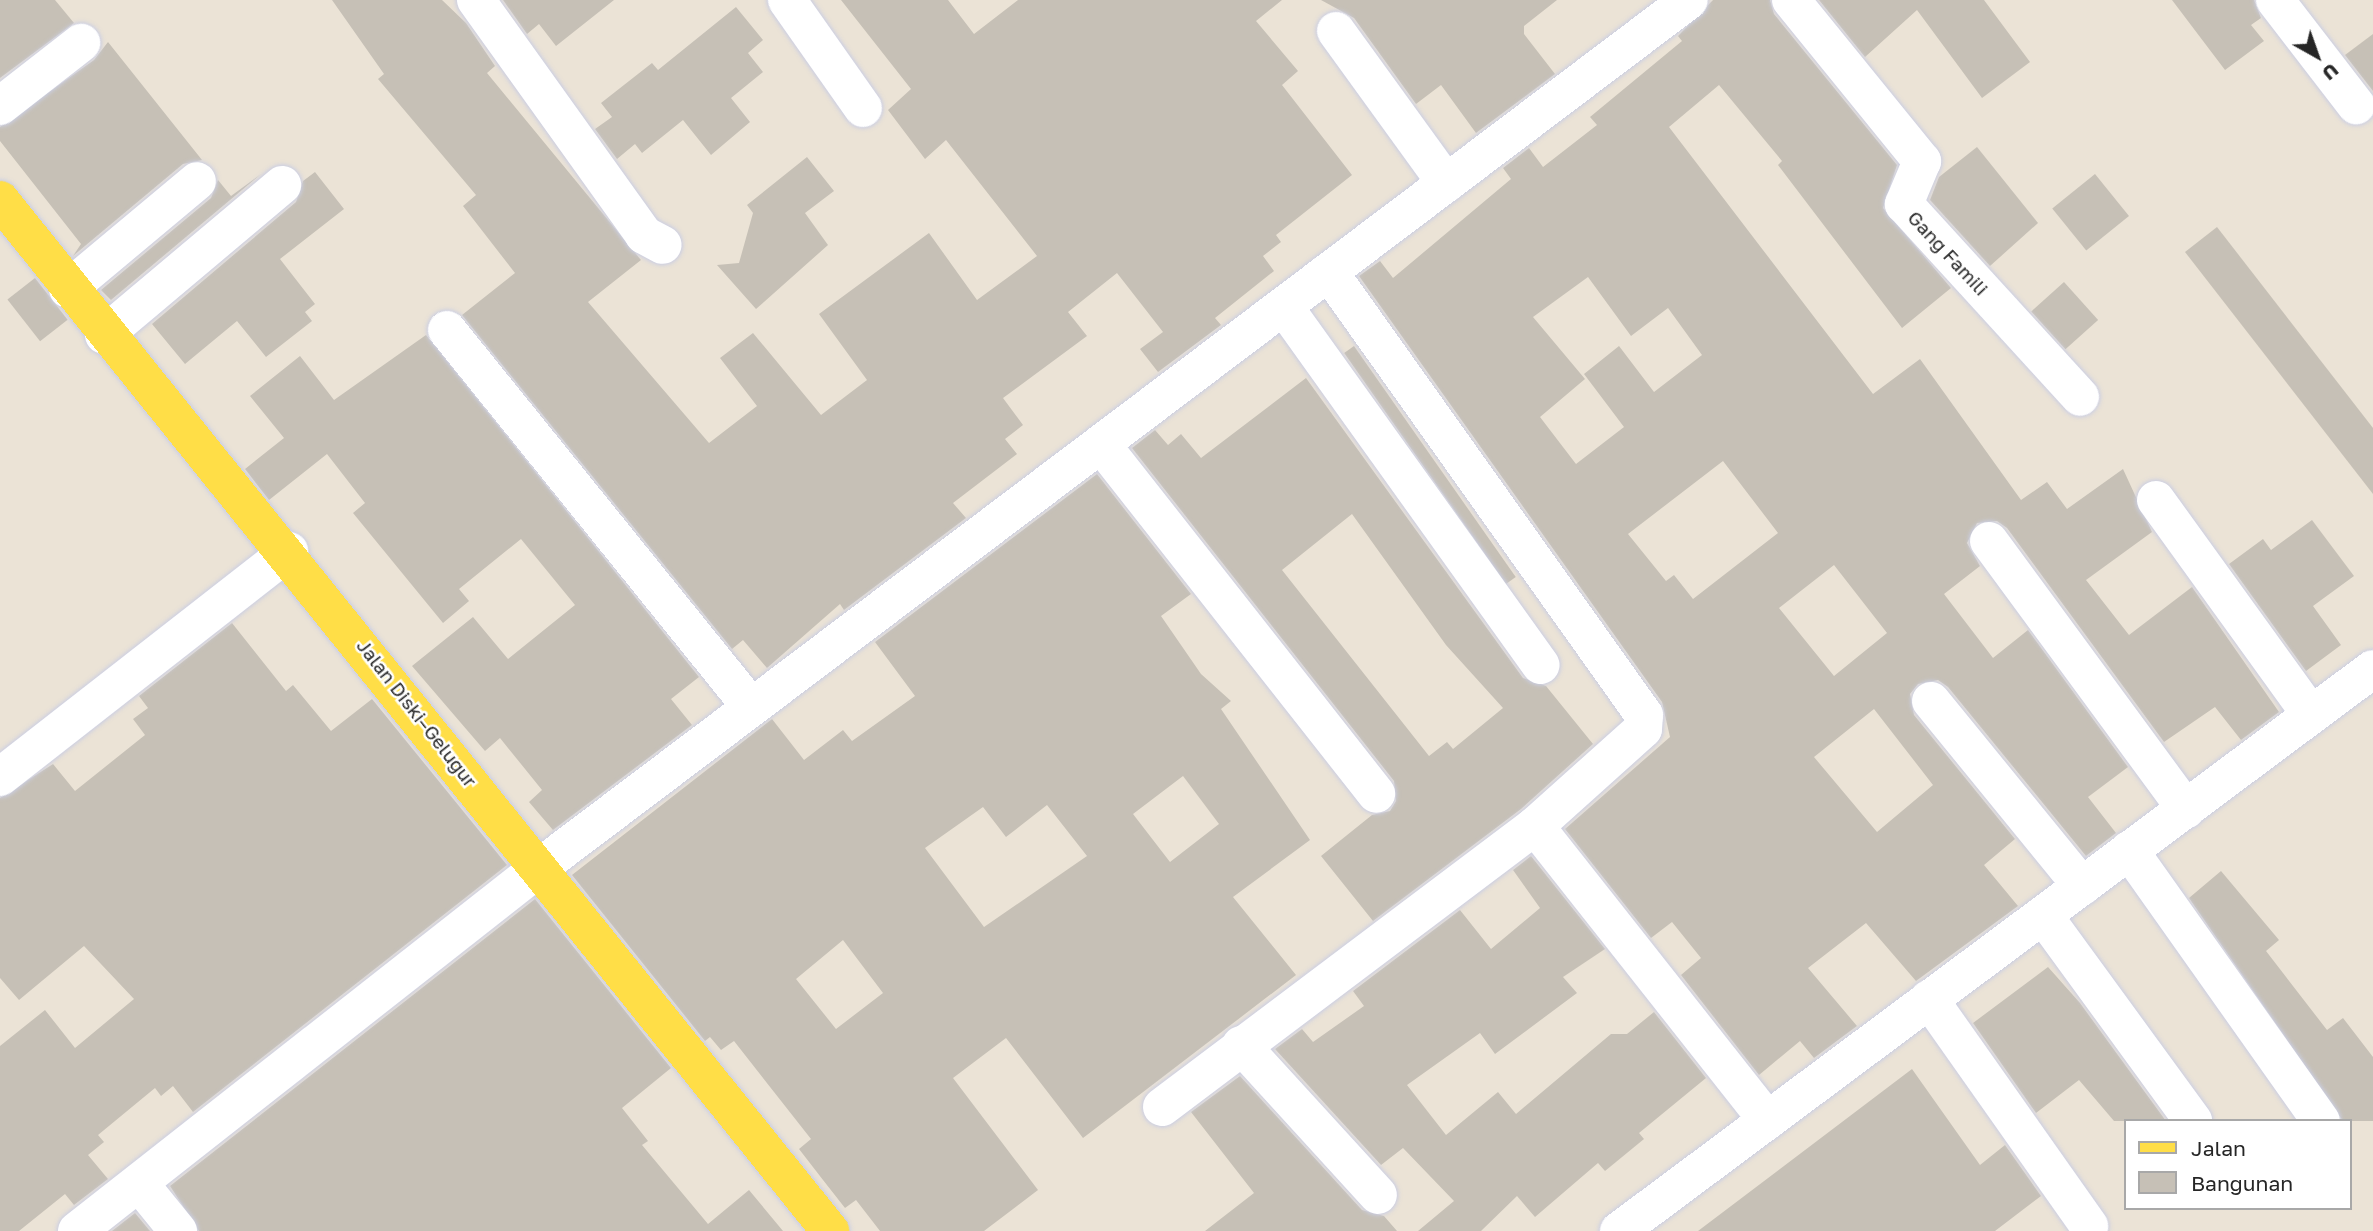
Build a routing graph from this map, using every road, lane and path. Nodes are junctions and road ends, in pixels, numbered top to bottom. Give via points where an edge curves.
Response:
1 (475, 0) edge
2 (787, 0) edge
3 (1689, 0) edge
4 (1791, 0) edge
5 (2275, 0) edge
6 (1336, 30) dead end
7 (81, 43) dead end
8 (0, 106) edge
9 (2356, 106) dead end
10 (863, 108) dead end
11 (197, 181) dead end
12 (1446, 183) junction
13 (282, 186) dead end
14 (5, 218) edge
15 (663, 245) dead end
16 (1329, 272) junction
17 (68, 289) junction
18 (1284, 308) junction
19 (447, 330) dead end
20 (104, 335) junction
21 (2081, 397) dead end
22 (1101, 444) junction
23 (2156, 500) dead end
24 (1989, 541) dead end
25 (289, 551) junction
26 (1541, 665) dead end
27 (2373, 669) edge
28 (1931, 701) dead end
29 (751, 708) junction
30 (2311, 715) junction
31 (0, 777) edge
32 (1376, 794) dead end
33 (2186, 809) junction
34 (1535, 826) junction
35 (2129, 850) junction
36 (540, 867) junction
37 (2082, 886) junction
38 (2043, 915) junction
39 (1929, 999) junction
40 (1241, 1045) junction
41 (1162, 1107) dead end
42 (2192, 1119) edge
43 (2320, 1119) edge
44 (1767, 1121) junction
45 (139, 1183) junction
46 (1378, 1195) dead end
47 (2089, 1226) dead end
48 (77, 1231) edge
49 (178, 1231) edge
50 (830, 1231) edge
51 (1619, 1231) edge

1 - 15 street via 644,235
2 - 10 street
3 - 12 street
4 - 21 street, Gang Famili via 1922,161 1903,204
5 - 9 street
6 - 12 street
7 - 8 street
11 - 17 street
12 - 16 street
13 - 20 street
14 - 17 main road, Jalan Diski–Gelugur
16 - 18 street
16 - 34 street via 1644,715 1634,741
17 - 20 main road, Jalan Diski–Gelugur
18 - 22 street
18 - 26 street
19 - 29 street
20 - 25 main road, Jalan Diski–Gelugur
22 - 29 street
22 - 32 street
23 - 30 street
24 - 33 street
25 - 31 street
25 - 36 main road, Jalan Diski–Gelugur
27 - 30 street
28 - 37 street
29 - 36 street
30 - 33 street
33 - 35 street
34 - 40 street
34 - 44 street
35 - 37 street
35 - 43 street
36 - 45 street
36 - 50 main road, Jalan Diski–Gelugur
37 - 38 street
38 - 39 street
38 - 42 street
39 - 44 street
39 - 47 street
40 - 41 street
40 - 46 street
44 - 51 street
45 - 48 street
45 - 49 street

